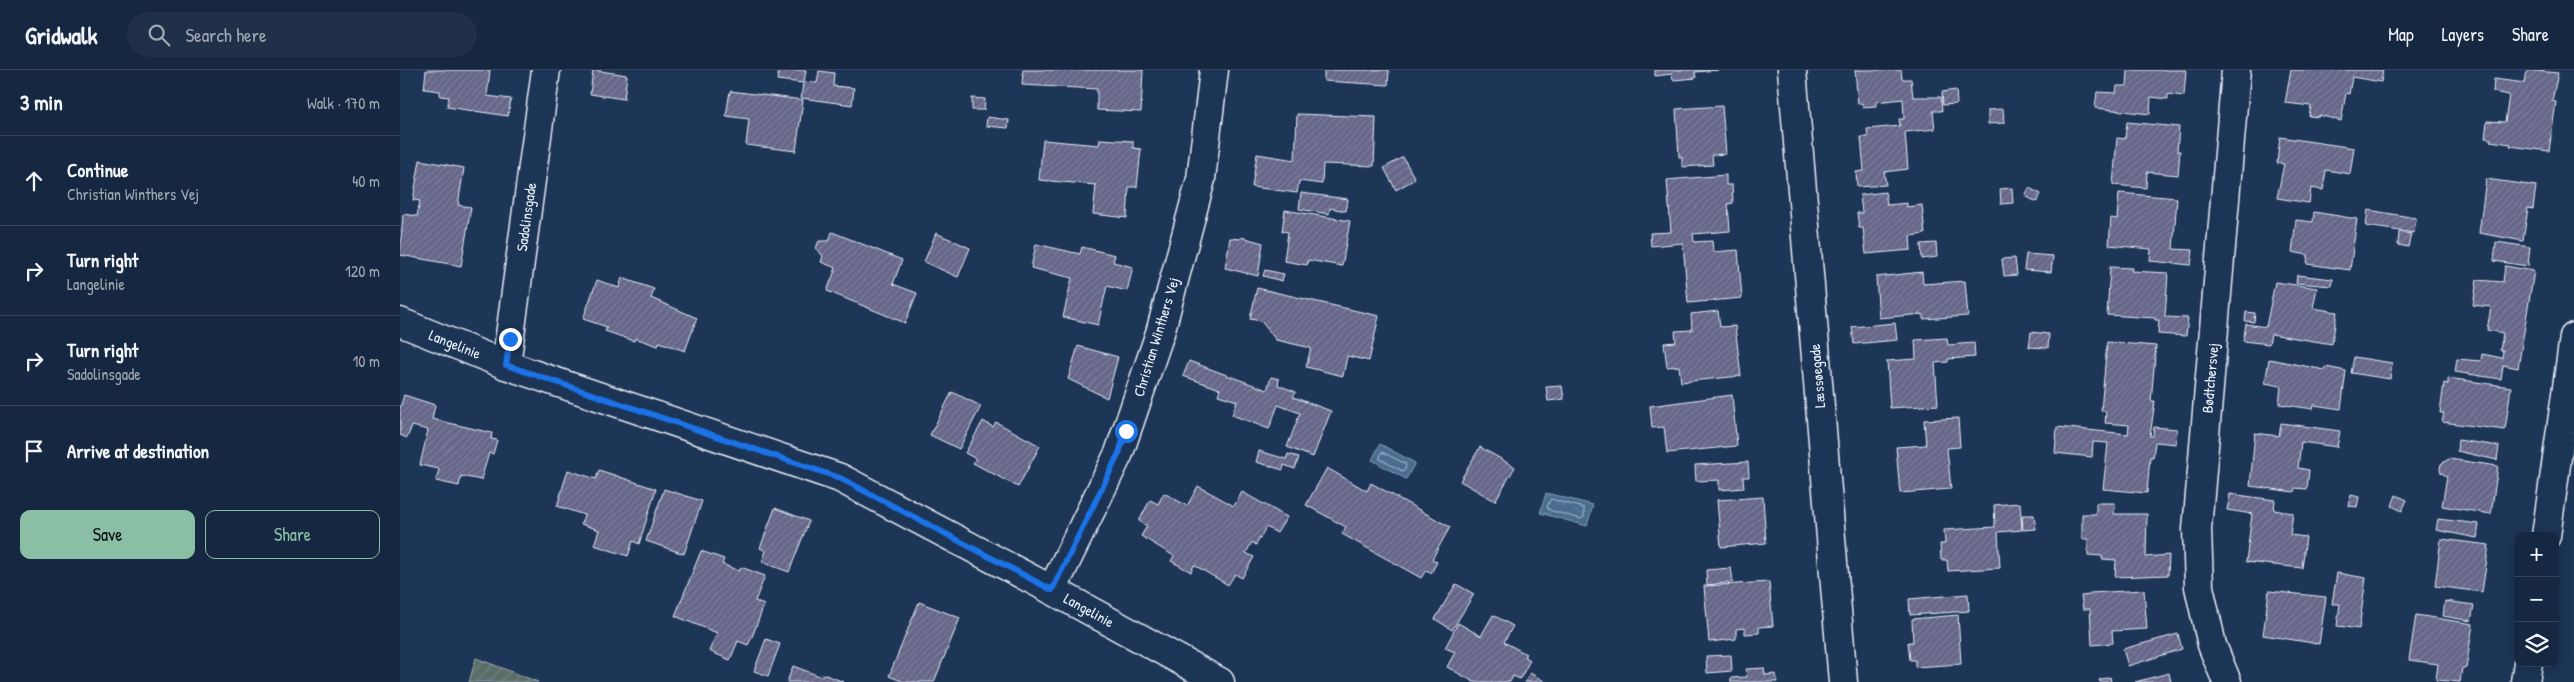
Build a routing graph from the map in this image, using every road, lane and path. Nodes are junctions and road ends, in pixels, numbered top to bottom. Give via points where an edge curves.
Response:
1 (546, 70) edge
2 (1214, 70) edge
3 (1792, 70) edge
4 (2236, 70) edge
5 (400, 322) edge
6 (2574, 337) edge
7 (506, 365) junction
8 (2566, 449) edge
9 (2547, 532) edge
10 (1052, 590) junction
11 (2527, 667) edge
12 (1220, 682) edge
13 (1843, 682) edge
14 (2227, 682) edge
15 (2525, 682) edge

1 - 7 street, Sadolinsgade
2 - 10 street, Christian Winthers Vej via 1201,179 1160,333 1119,453
3 - 13 street, Læssøegade
4 - 14 street, Bødtchersvej via 2197,529 2199,587 2212,645
5 - 7 street, Langelinie
6 - 8 street
7 - 10 street, Langelinie via 840,478
8 - 9 street
10 - 12 street, Langelinie
11 - 15 street

